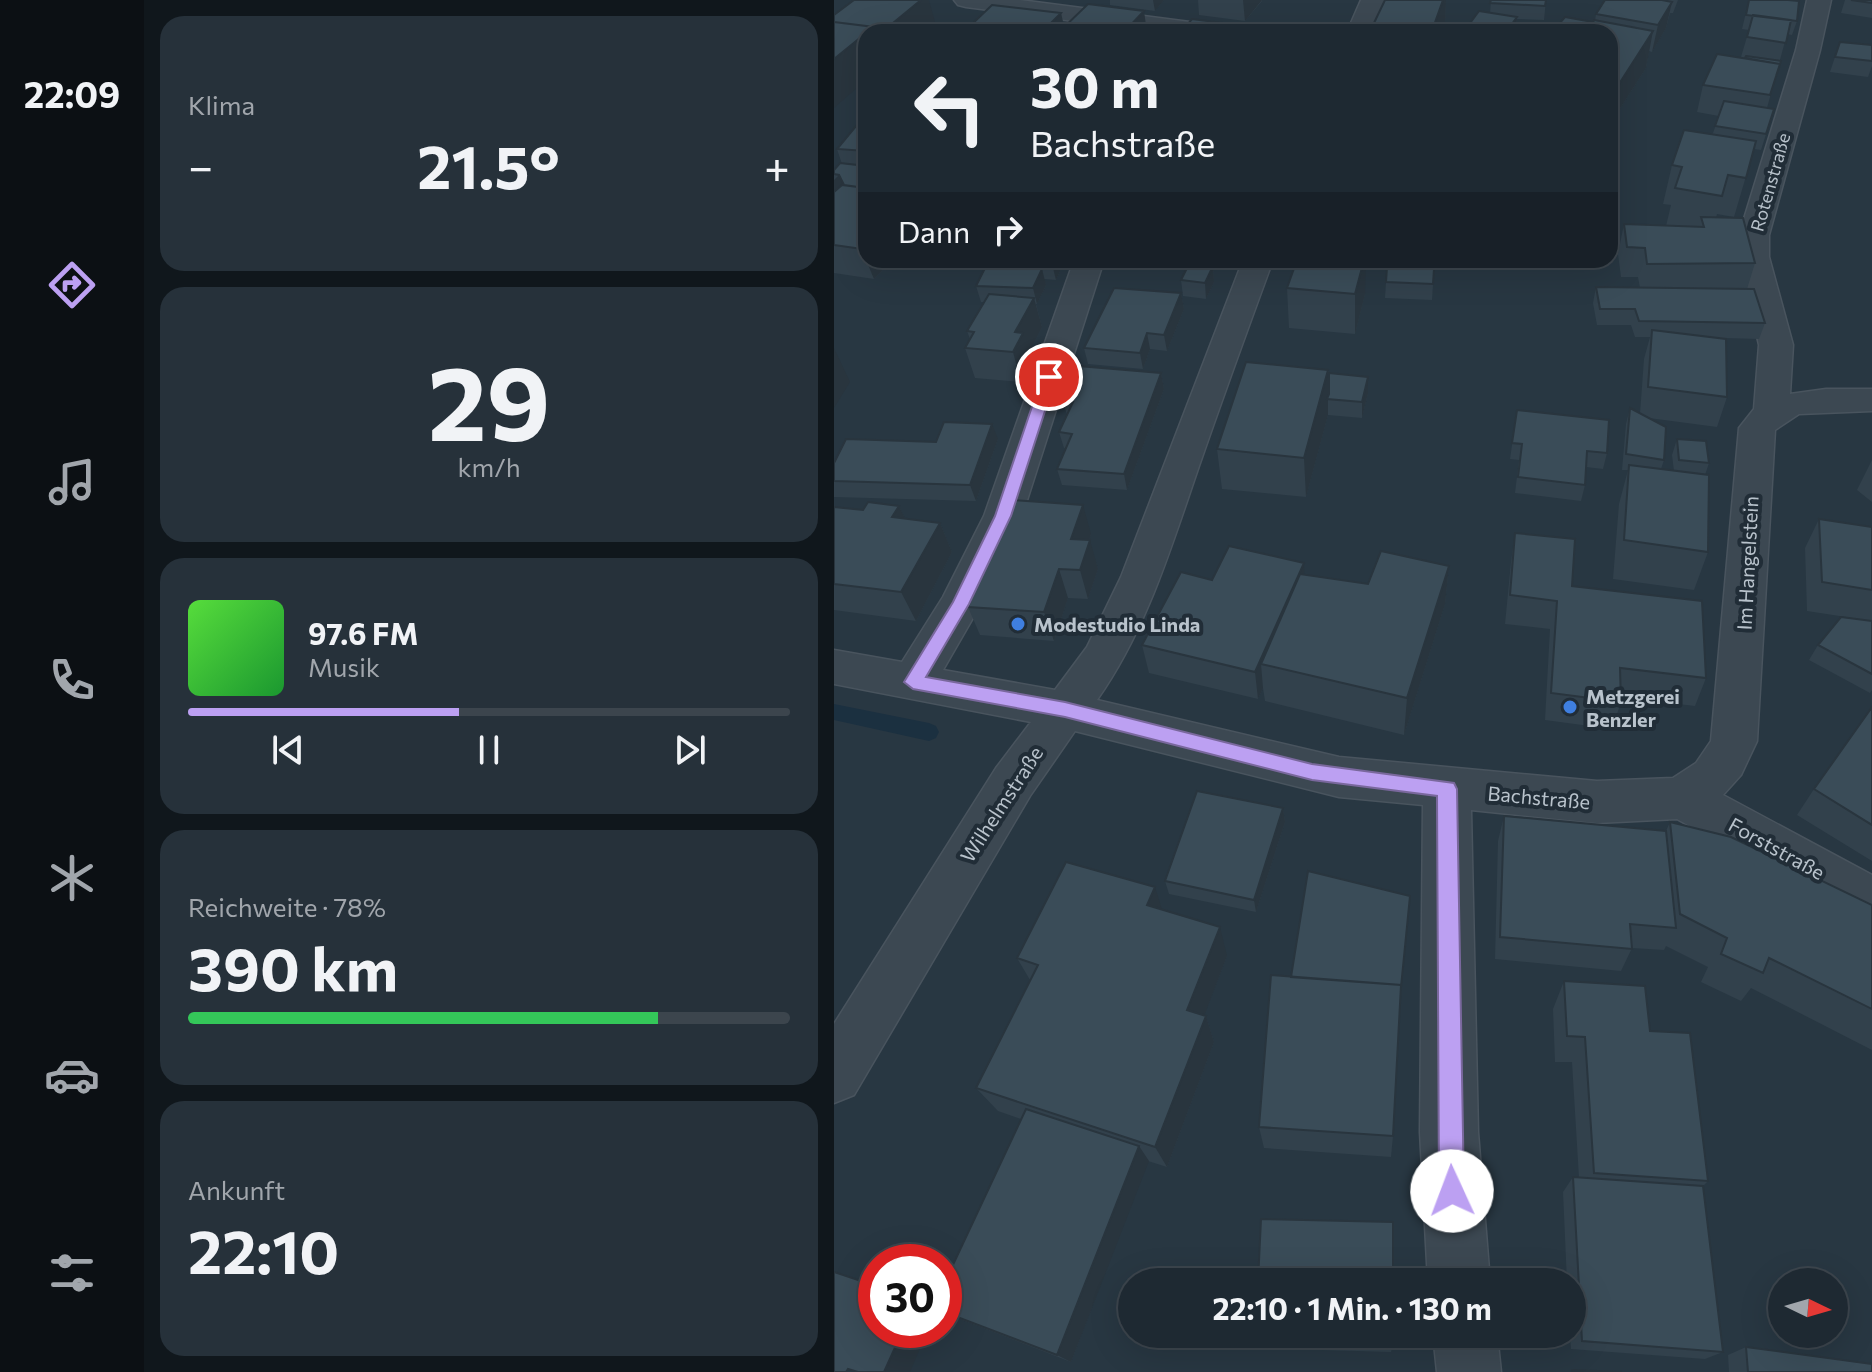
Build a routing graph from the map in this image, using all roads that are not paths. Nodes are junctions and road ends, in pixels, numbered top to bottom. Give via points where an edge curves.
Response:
1 (966, 0) edge
2 (1182, 0) edge
3 (1373, 0) edge
4 (1819, 0) edge
5 (1136, 24) edge
6 (1173, 24) edge
7 (1362, 24) edge
8 (1086, 268) edge
9 (1255, 268) edge
10 (1872, 400) edge
11 (1771, 413) junction
12 (834, 667) edge
13 (913, 682) junction
14 (1065, 710) junction
15 (1447, 789) junction
16 (1681, 798) junction
17 (1872, 901) edge
18 (834, 1075) edge
19 (1458, 1268) edge
20 (1466, 1348) edge
21 (1469, 1372) edge

1 - 5 street
2 - 6 street
3 - 7 street
4 - 11 street, Rotenstraße via 1754,235 1754,257 1776,345
8 - 13 street via 1003,516 960,604
9 - 14 street, Wilhelmstraße via 1141,577 1102,659
10 - 11 street via 1804,403
11 - 16 street, Im Hangelstein via 1761,420 1754,438 1734,741 1713,777
12 - 13 street, Bachstraße
13 - 14 street, Bachstraße
14 - 15 street, Bachstraße via 1312,772
14 - 18 street, Wilhelmstraße via 1013,782
15 - 16 street, Bachstraße via 1597,802
15 - 19 street via 1449,1132
16 - 17 street, Forststraße
20 - 21 street

